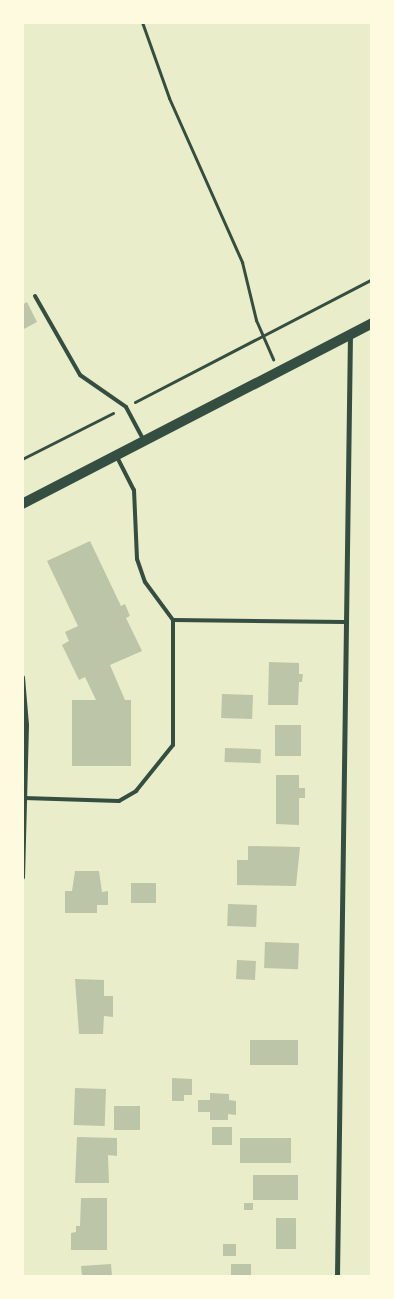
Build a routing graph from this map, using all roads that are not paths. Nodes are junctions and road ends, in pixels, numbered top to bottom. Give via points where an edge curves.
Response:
1 (36, 296) dead end
2 (372, 323) edge
3 (350, 334) junction
4 (144, 441) junction
5 (116, 456) junction
6 (22, 504) edge
7 (173, 620) junction
8 (346, 622) junction
9 (22, 678) edge
10 (24, 798) junction
11 (22, 877) edge
12 (337, 1276) edge

1 - 4 lane via 80,375 126,407
2 - 3 main road
3 - 4 main road
3 - 8 street
4 - 5 main road
5 - 6 main road
5 - 7 lane via 134,490 137,559 145,582
7 - 8 lane
7 - 10 lane via 173,745 136,792 119,801
8 - 12 street
9 - 10 street via 26,725
10 - 11 street

